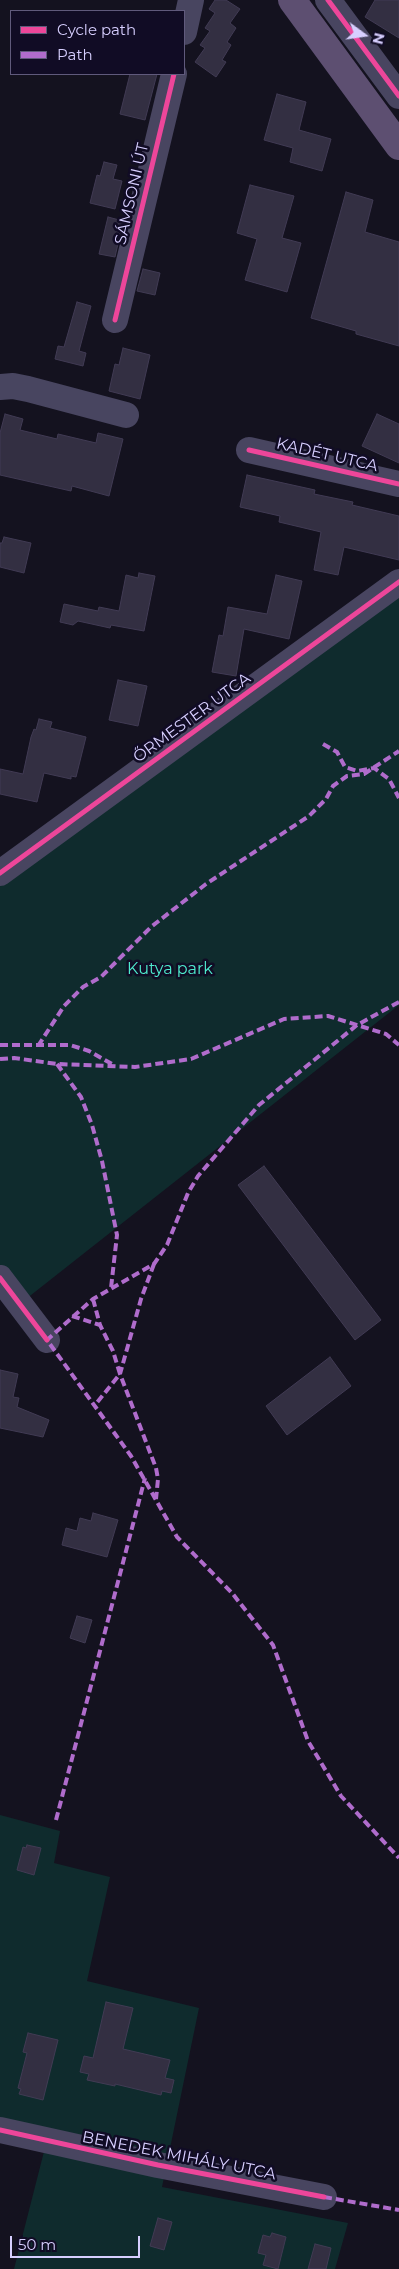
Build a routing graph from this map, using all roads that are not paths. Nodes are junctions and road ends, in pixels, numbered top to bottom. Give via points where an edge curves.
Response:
1 (192, 0) edge
2 (292, 0) edge
3 (328, 0) edge
4 (185, 28) edge
5 (174, 75) edge
6 (399, 96) edge
7 (399, 146) edge
8 (115, 320) dead end
9 (0, 387) edge
10 (126, 415) dead end
11 (250, 450) dead end
12 (399, 484) edge
13 (399, 582) edge
14 (0, 873) edge
15 (0, 1278) edge
16 (47, 1340) dead end
17 (0, 2130) edge
18 (324, 2197) dead end

1 - 4 street
2 - 7 main road
3 - 6 street
5 - 8 street, SÁMSONI ÚT
9 - 10 street via 28,389
11 - 12 street, KADÉT UTCA
13 - 14 street, ŐRMESTER UTCA
15 - 16 street
17 - 18 street, BENEDEK MIHÁLY UTCA

